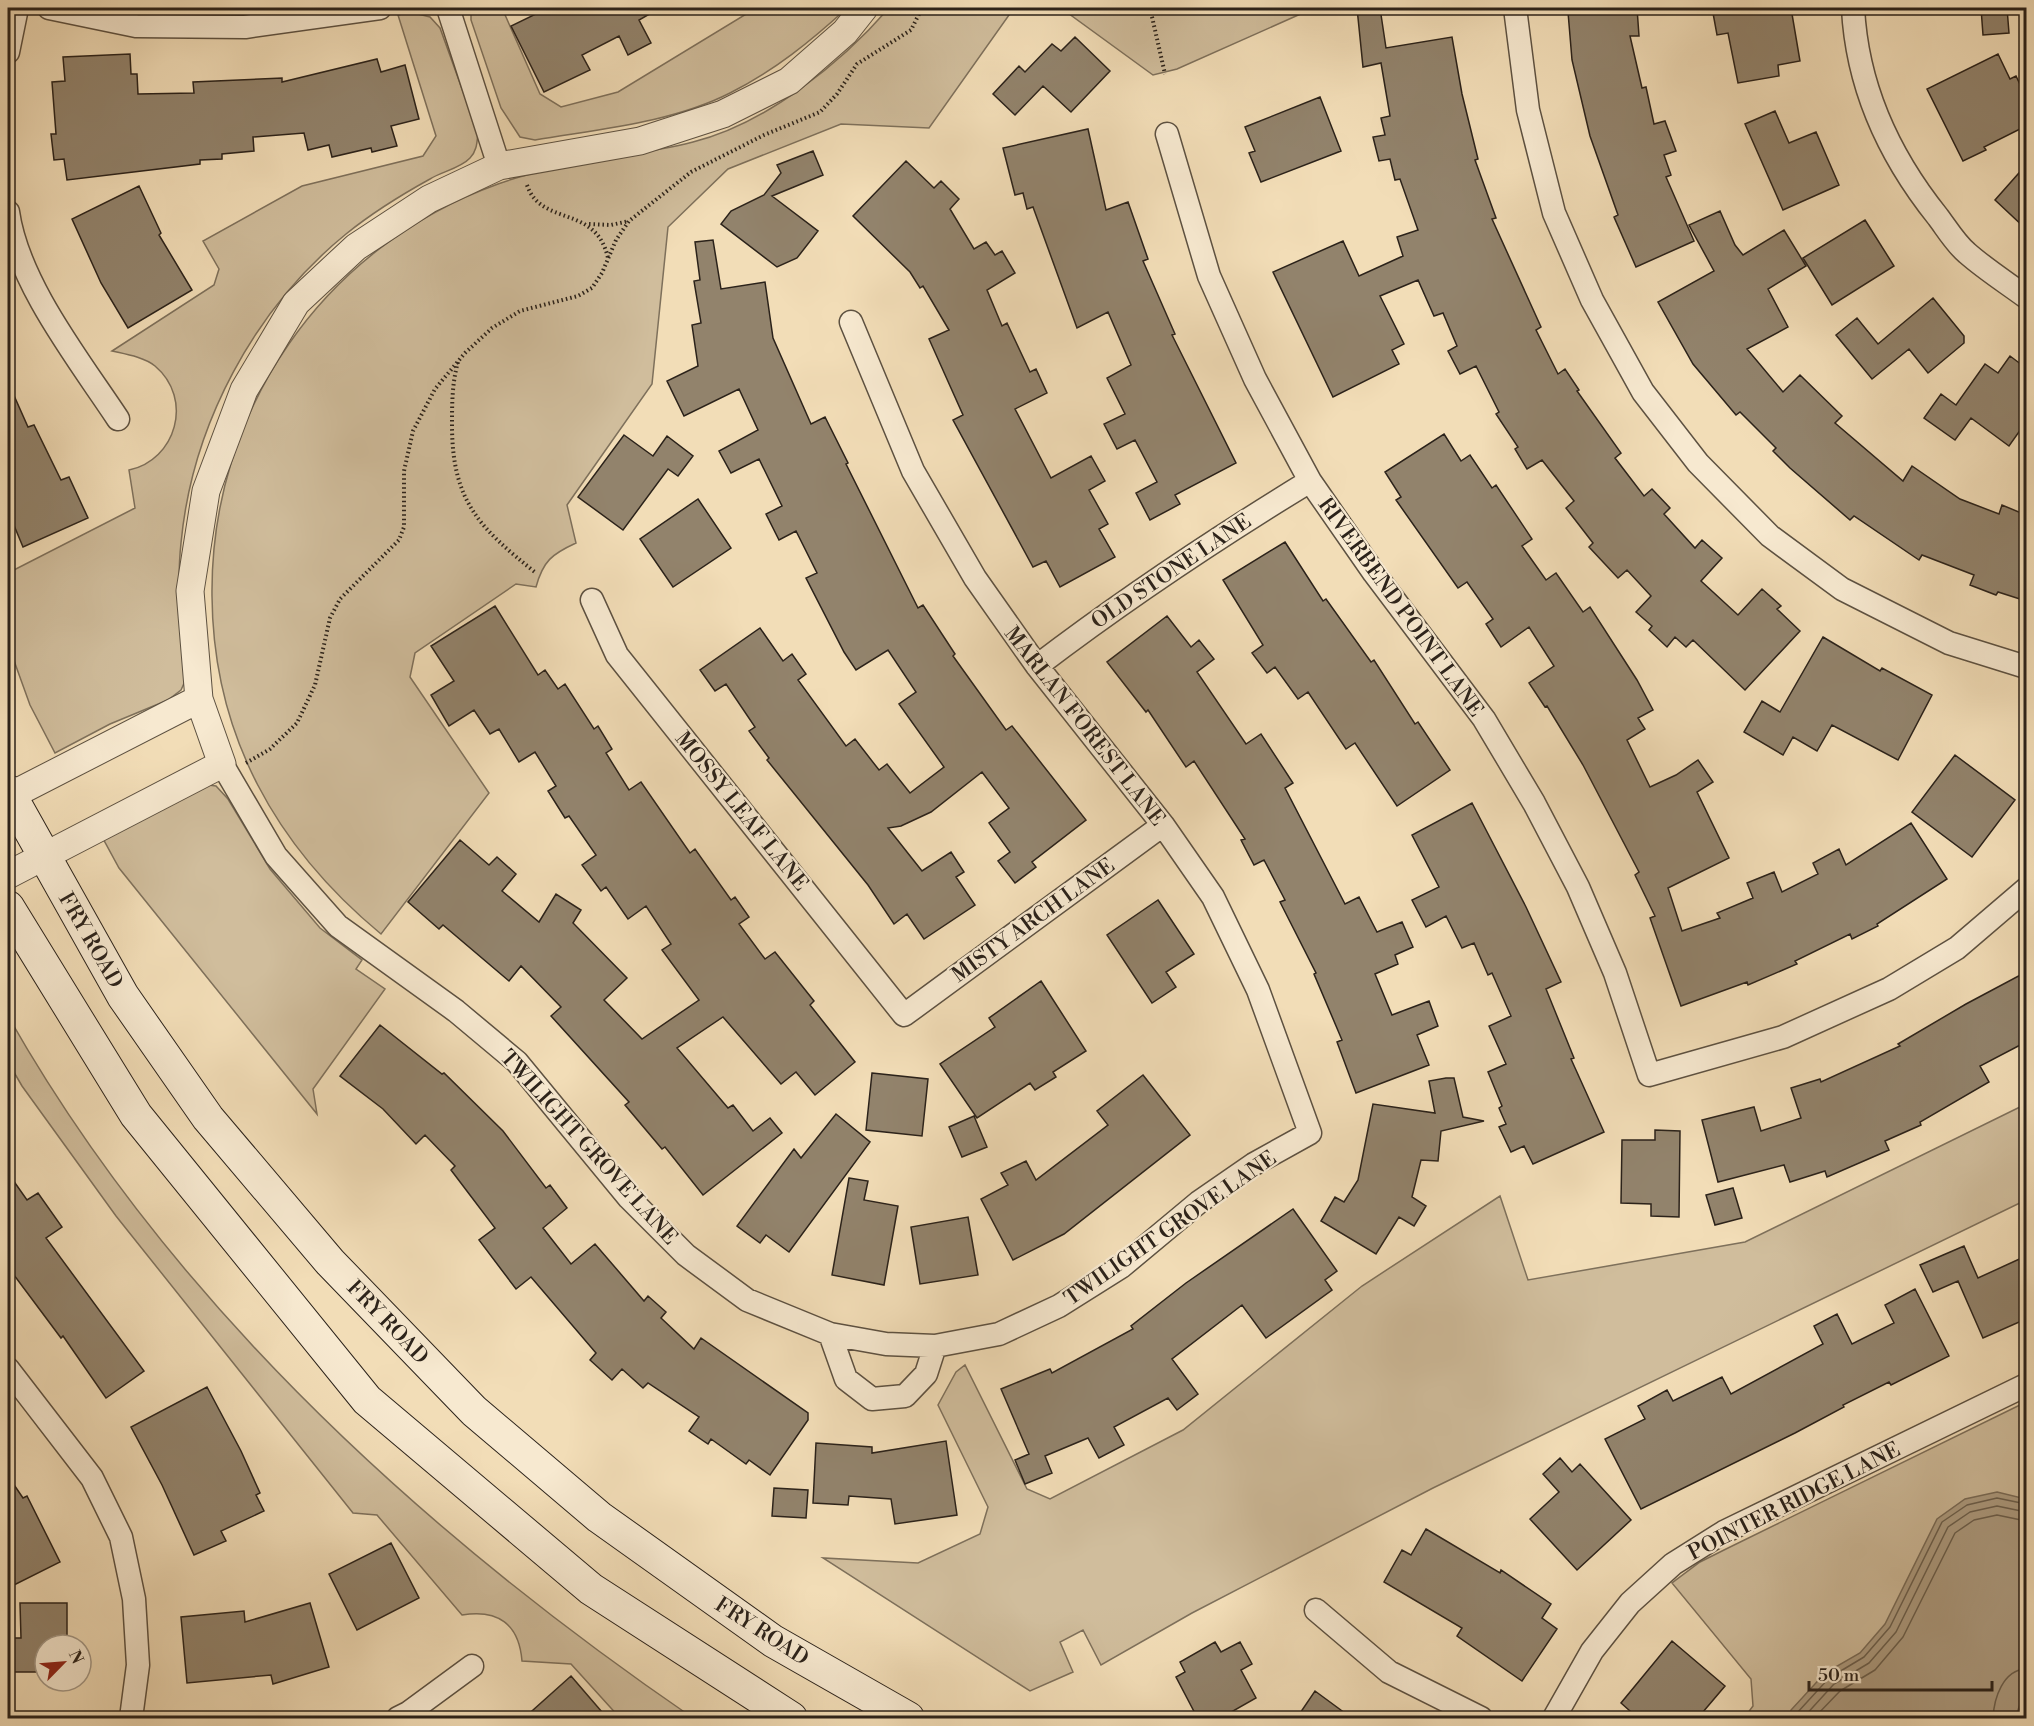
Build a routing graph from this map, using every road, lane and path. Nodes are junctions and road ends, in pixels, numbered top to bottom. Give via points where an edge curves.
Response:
1 (17, 8) edge
2 (49, 8) edge
3 (380, 8) edge
4 (448, 8) edge
5 (864, 8) edge
6 (922, 8) edge
7 (1149, 8) edge
8 (1515, 8) edge
9 (1853, 8) edge
10 (8, 52) edge
11 (1165, 74) dead end
12 (1167, 134) dead end
13 (499, 166) junction
14 (524, 176) dead end
15 (8, 212) edge
16 (629, 221) junction
17 (587, 224) junction
18 (608, 259) junction
19 (2026, 297) edge
20 (851, 322) dead end
21 (458, 361) junction
22 (118, 419) dead end
23 (1310, 481) junction
24 (536, 573) dead end
25 (592, 600) dead end
26 (1037, 666) junction
27 (2026, 667) edge
28 (199, 699) junction
29 (253, 759) dead end
30 (222, 764) junction
31 (8, 795) edge
32 (1163, 825) junction
33 (43, 856) junction
34 (8, 875) edge
35 (2026, 889) edge
36 (8, 907) edge
37 (904, 1015) joint
38 (1310, 1133) joint
39 (830, 1334) junction
40 (935, 1346) junction
41 (8, 1369) edge
42 (2026, 1385) edge
43 (1316, 1610) dead end
44 (472, 1666) dead end
45 (131, 1719) edge
46 (398, 1719) edge
47 (791, 1719) edge
48 (908, 1719) edge
49 (1481, 1719) edge
50 (1554, 1719) edge

1 - 10 street
2 - 3 street via 136,26 245,27
4 - 13 street
5 - 13 street, TWILIGHT GROVE LANE via 845,32 789,81 723,114 640,141
6 - 16 path via 911,30 857,64 820,112 691,172
7 - 11 path
8 - 27 street via 1528,110 1554,213 1592,300 1643,392 1698,463 1770,536 1842,589 1949,643
9 - 19 street via 1864,82 1880,127 1916,190 1966,252
12 - 23 street, RIVERBEND POINT LANE via 1209,276 1255,379
13 - 28 street, TWILIGHT GROVE LANE via 429,199 356,247 296,303 244,390 206,491 190,591
14 - 17 path via 539,204
15 - 22 street via 40,301
16 - 17 path
16 - 18 path
17 - 18 path via 599,238
18 - 21 path via 592,288 578,296 520,311 481,337
20 - 26 street, MARLAN FOREST LANE via 913,471 975,578
21 - 24 path via 452,391 452,447 460,490 493,536
21 - 29 path via 425,404 412,430 404,471 404,527 399,540 340,599 330,618 315,685 302,716 281,739
23 - 26 street, OLD STONE LANE via 1145,586
23 - 35 street, RIVERBEND POINT LANE via 1484,720 1534,804 1578,887 1615,973 1648,1075 1783,1037 1889,989 1957,948
25 - 37 street, MOSSY LEAF LANE via 617,655
26 - 32 street, MARLAN FOREST LANE
28 - 30 street, TWILIGHT GROVE LANE
28 - 31 street
30 - 33 street
30 - 39 street, TWILIGHT GROVE LANE via 276,856 338,926 456,1011 517,1062 629,1198 686,1255 747,1300
31 - 33 main road, FRY ROAD
32 - 37 street, MISTY ARCH LANE
32 - 38 street, MARLAN FOREST LANE via 1212,897 1258,990
33 - 34 street
33 - 48 main road, FRY ROAD via 123,996 208,1118 330,1262 474,1411 599,1517 763,1635
36 - 47 main road via 136,1115 367,1400 591,1589
38 - 40 street, TWILIGHT GROVE LANE via 1254,1164 1199,1202 1122,1267 1059,1306 999,1334
39 - 40 street, TWILIGHT GROVE LANE via 886,1344
39 - 40 street via 846,1379 872,1399 905,1396 926,1374
41 - 45 street via 92,1478 121,1537 134,1599 138,1665
42 - 50 street, POINTER RIDGE LANE via 1724,1532 1673,1564 1630,1603 1592,1651
43 - 49 street via 1389,1672
44 - 46 street

